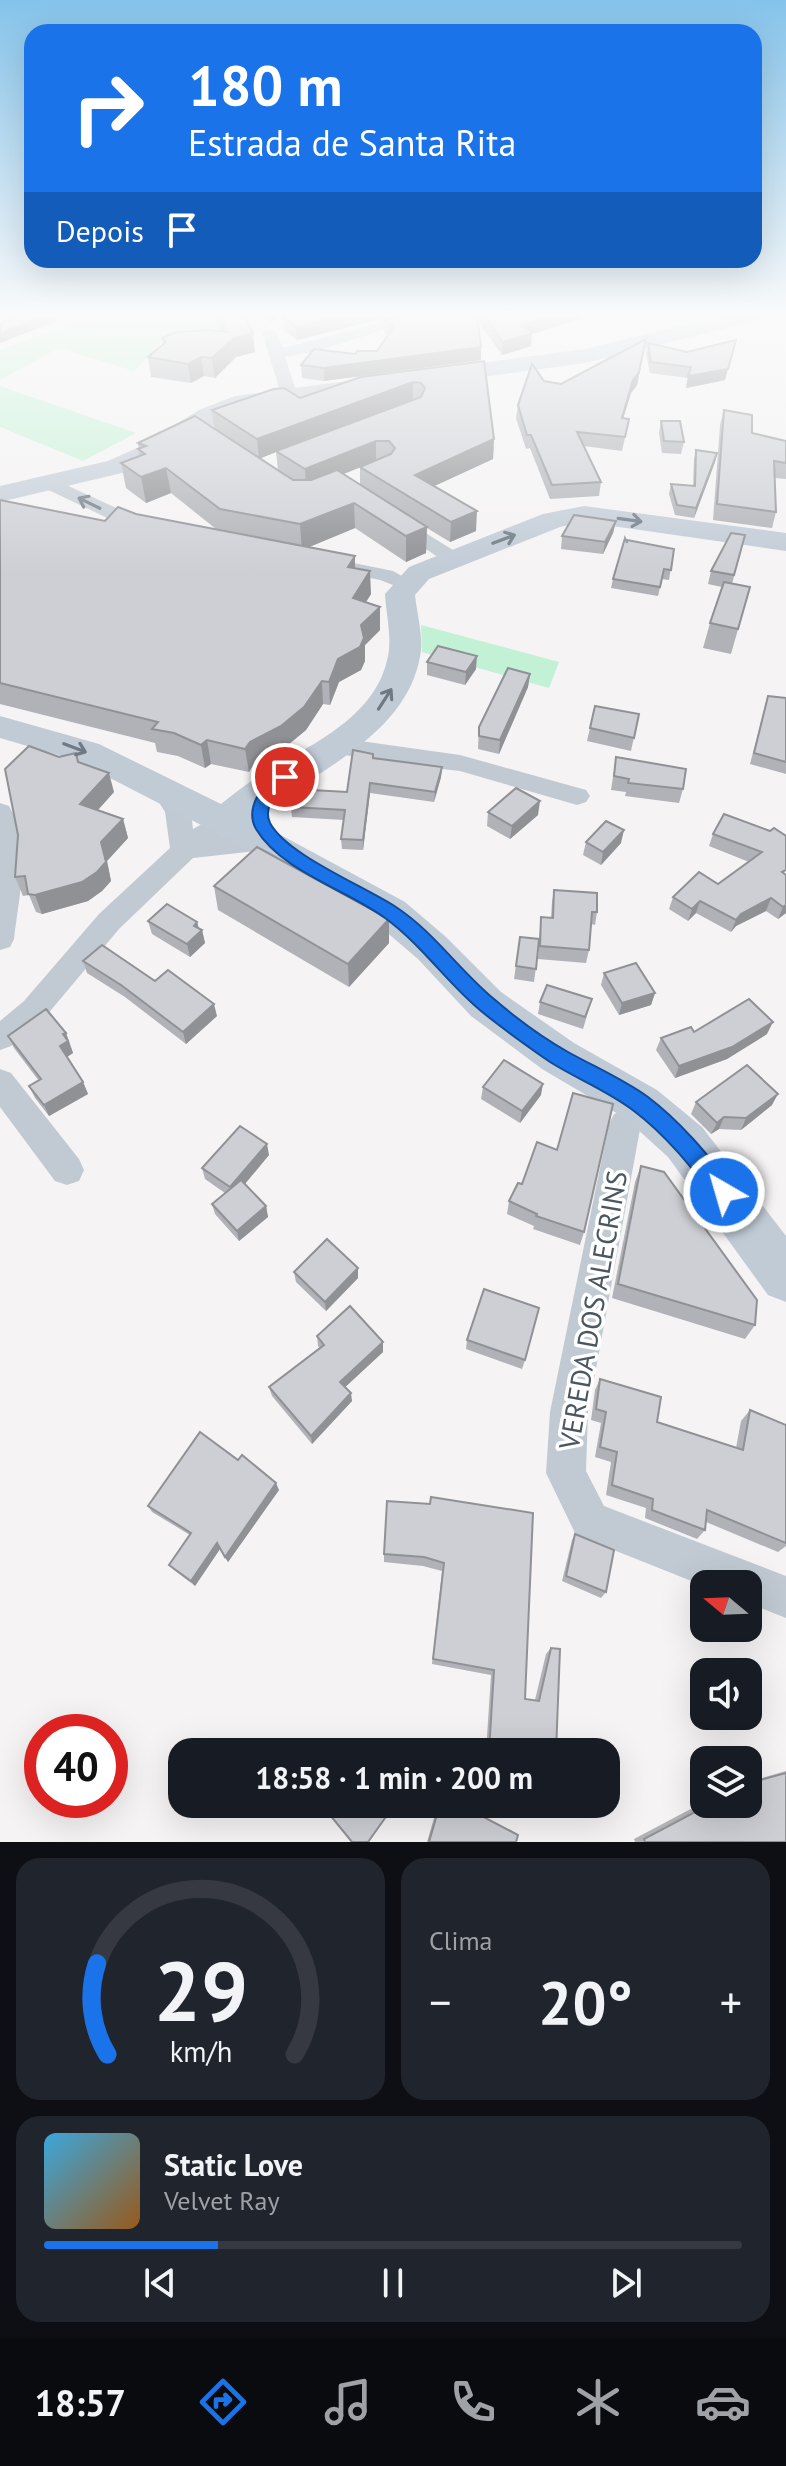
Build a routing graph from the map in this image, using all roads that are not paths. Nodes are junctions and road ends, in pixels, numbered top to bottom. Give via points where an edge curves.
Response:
1 (247, 401) edge
2 (49, 483) junction
3 (0, 494) edge
4 (380, 511) edge
5 (160, 531) edge
6 (786, 542) edge
7 (454, 559) junction
8 (308, 560) edge
9 (406, 584) junction
10 (0, 727) edge
11 (339, 746) junction
12 (273, 784) junction
13 (165, 791) junction
14 (577, 796) dead end
15 (0, 812) edge
16 (223, 821) junction
17 (182, 842) junction
18 (277, 847) junction
19 (0, 939) edge
20 (0, 1037) edge
21 (0, 1083) edge
22 (625, 1124) dead end
23 (67, 1170) dead end
24 (786, 1277) edge
25 (786, 1597) edge

1 - 2 street via 235,403 200,430 131,461
2 - 3 street
5 -> 2 street via 132,524
4 - 7 street
7 -> 6 street via 553,520 584,514
7 - 9 street
8 - 9 street
11 -> 9 street via 378,710 398,676 405,638 400,594
10 -> 13 street via 71,746
11 - 12 street
11 - 14 street via 460,763
12 - 13 street via 231,794
12 - 16 street
12 - 18 street via 260,817
13 - 16 street
13 - 17 street via 178,812
15 - 19 street via 10,855
16 - 17 street
16 - 18 street
17 - 18 street
17 - 20 street via 74,959 25,1021
18 - 24 street via 391,913 486,1004 558,1056 641,1104 685,1142
21 - 23 street
22 - 25 street, VEREDA DOS ALECRINS via 569,1412 566,1473 590,1521

